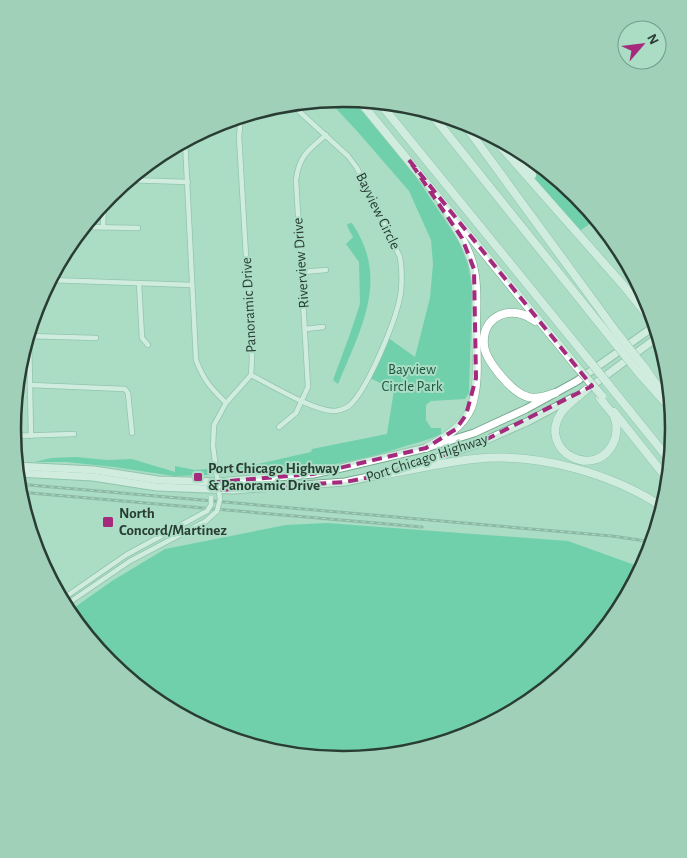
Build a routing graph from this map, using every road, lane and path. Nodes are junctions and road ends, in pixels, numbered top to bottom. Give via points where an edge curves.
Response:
1 (365, 107) edge
2 (298, 110) edge
3 (385, 110) edge
4 (437, 121) edge
5 (241, 124) edge
6 (470, 132) edge
7 (326, 135) junction
8 (186, 148) edge
9 (503, 149) edge
10 (519, 159) edge
11 (409, 160) junction
12 (139, 180) edge
13 (188, 182) junction
14 (104, 214) edge
15 (570, 224) junction
16 (93, 227) edge
17 (103, 227) junction
18 (138, 228) dead end
19 (326, 270) dead end
20 (302, 272) junction
21 (57, 280) edge
22 (139, 283) junction
23 (192, 285) junction
24 (624, 286) junction
25 (638, 299) edge
26 (642, 307) edge
27 (323, 327) dead end
28 (305, 329) junction
29 (650, 329) edge
30 (35, 336) edge
31 (551, 336) junction
32 (614, 336) junction
33 (96, 338) dead end
34 (654, 341) edge
35 (148, 345) dead end
36 (29, 358) edge
37 (251, 375) junction
38 (30, 385) junction
39 (589, 388) junction
40 (555, 394) junction
41 (601, 397) junction
42 (664, 398) edge
43 (302, 400) junction
44 (226, 403) junction
45 (279, 427) dead end
46 (74, 434) dead end
47 (132, 434) dead end
48 (21, 436) edge
49 (31, 436) junction
50 (426, 448) junction
51 (665, 454) edge
52 (24, 466) edge
53 (663, 472) edge
54 (24, 473) edge
55 (387, 474) junction
56 (217, 487) junction
57 (657, 504) edge
58 (68, 595) edge
59 (71, 601) edge

1 - 11 highway
2 - 7 street, Bayview Circle
3 - 51 highway, bridge
4 - 32 highway
5 - 37 street, Panoramic Drive
6 - 32 highway
7 - 20 street, Riverview Drive via 306,151 297,166
7 - 43 street, Bayview Circle via 357,168 397,248 402,271 401,293 387,337 353,402 344,409 327,410
8 - 13 street
9 - 15 highway
10 - 15 highway
11 - 31 highway
11 - 50 highway via 462,238 472,259 476,279 476,378 471,408 456,428
12 - 13 street
13 - 23 street
14 - 17 street
15 - 24 highway
16 - 17 street
17 - 18 street
19 - 20 street
20 - 28 street, Riverview Drive
21 - 22 street
22 - 23 street
22 - 35 street via 142,338
23 - 44 street via 196,360 207,384
24 - 25 highway
24 - 26 highway
27 - 28 street
28 - 43 street, Riverview Drive via 308,388
29 - 40 main road, Port Chicago Highway
30 - 33 street
31 - 39 highway, bridge via 577,367
31 - 40 highway via 530,317 509,312 491,322 483,343 488,358 515,390 528,397
32 - 42 highway, bridge
34 - 39 main road, Port Chicago Highway
36 - 38 street
37 - 43 street, Bayview Circle
37 - 44 street, Panoramic Drive
38 - 47 street via 125,389 128,392
38 - 49 street
39 - 41 highway, bridge
39 - 41 highway via 562,412 556,424 561,449 573,458 594,460 606,453 613,442 617,429 615,420
39 - 55 main road, Port Chicago Highway via 478,444
40 - 50 main road, Port Chicago Highway via 474,433
41 - 53 highway
43 - 45 street via 296,413
44 - 56 street, Panoramic Drive via 213,432
46 - 49 street
48 - 49 street
50 - 56 main road, Port Chicago Highway via 313,474
52 - 56 main road, Port Chicago Highway via 94,470
54 - 56 main road, Port Chicago Highway via 93,477 157,488
55 - 56 main road, Port Chicago Highway via 345,482
55 - 57 highway via 474,459 527,460 560,465 608,480
56 - 58 street, Panoramic Drive, bridge via 207,511 132,552
56 - 59 street, Panoramic Drive, bridge via 220,499 217,511 206,522 130,562

